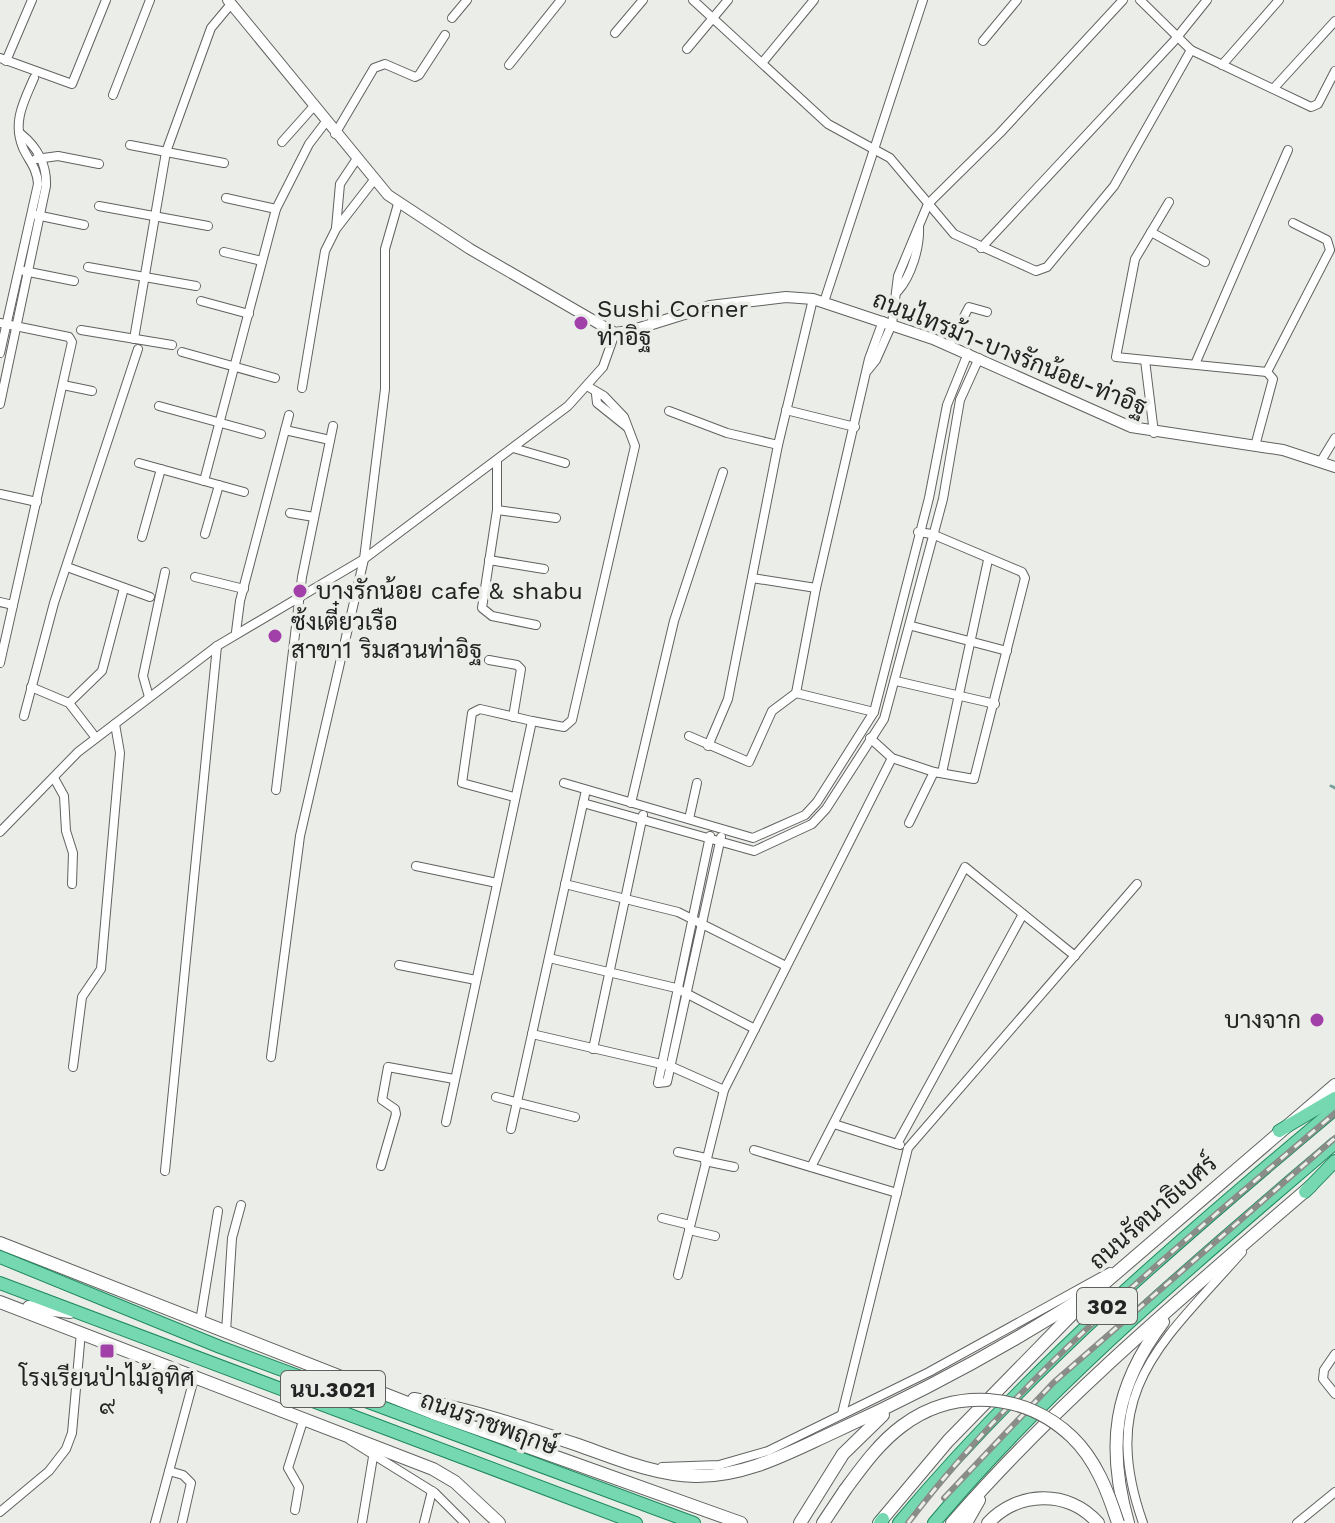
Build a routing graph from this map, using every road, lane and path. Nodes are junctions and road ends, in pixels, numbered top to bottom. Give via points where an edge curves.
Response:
1 (32, 0) edge
2 (106, 0) edge
3 (150, 0) edge
4 (467, 0) edge
5 (561, 0) edge
6 (643, 0) edge
7 (693, 0) edge
8 (728, 0) edge
9 (814, 0) edge
10 (923, 0) edge
11 (1017, 0) edge
12 (1123, 0) edge
13 (1140, 0) edge
14 (1207, 0) edge
15 (1279, 0) edge
16 (230, 2) edge
17 (452, 18) dead end
18 (714, 18) junction
19 (1333, 27) edge
20 (615, 33) dead end
21 (445, 35) dead end
22 (1178, 35) junction
23 (983, 41) dead end
24 (687, 49) dead end
25 (1191, 50) junction
26 (3, 60) edge
27 (762, 63) junction
28 (509, 65) dead end
29 (1222, 65) junction
30 (1335, 71) edge
31 (34, 78) dead end
32 (1274, 88) junction
33 (113, 95) dead end
34 (314, 106) junction
35 (325, 123) junction
36 (335, 134) junction
37 (282, 142) dead end
38 (130, 145) dead end
39 (872, 147) junction
40 (1288, 150) dead end
41 (166, 152) junction
42 (36, 159) junction
43 (356, 160) junction
44 (224, 163) dead end
45 (99, 164) dead end
46 (374, 180) junction
47 (226, 198) dead end
48 (1169, 202) dead end
49 (398, 204) junction
50 (928, 204) junction
51 (99, 206) dead end
52 (276, 209) junction
53 (36, 215) junction
54 (155, 216) junction
55 (1293, 223) dead end
56 (84, 225) dead end
57 (208, 226) dead end
58 (336, 229) junction
59 (1151, 232) junction
60 (981, 248) junction
61 (224, 252) dead end
62 (262, 261) junction
63 (1205, 262) dead end
64 (88, 267) dead end
65 (24, 270) junction
66 (145, 277) junction
67 (74, 281) dead end
68 (196, 286) dead end
69 (818, 300) junction
70 (201, 301) dead end
71 (987, 312) dead end
72 (249, 314) junction
73 (887, 322) junction
74 (3, 324) edge
75 (17, 327) junction
76 (81, 330) dead end
77 (615, 333) junction
78 (134, 339) junction
79 (172, 345) dead end
80 (949, 345) junction
81 (138, 349) dead end
82 (182, 352) dead end
83 (0, 353) edge
84 (968, 353) junction
85 (979, 358) junction
86 (1145, 360) junction
87 (1196, 362) junction
88 (235, 367) junction
89 (1267, 372) junction
90 (275, 378) dead end
91 (63, 385) junction
92 (587, 386) junction
93 (302, 388) dead end
94 (92, 391) dead end
95 (0, 404) edge
96 (159, 406) dead end
97 (786, 410) junction
98 (669, 411) dead end
99 (289, 415) dead end
100 (220, 424) junction
101 (333, 426) dead end
102 (855, 427) junction
103 (285, 430) junction
104 (1154, 433) junction
105 (261, 434) dead end
106 (1335, 438) edge
107 (330, 440) junction
108 (778, 445) junction
109 (1255, 446) junction
110 (513, 448) junction
111 (497, 461) junction
112 (1321, 461) junction
113 (139, 463) dead end
114 (565, 463) dead end
115 (1335, 467) edge
116 (161, 469) junction
117 (723, 472) dead end
118 (204, 481) junction
119 (219, 485) junction
120 (244, 492) dead end
121 (0, 494) edge
122 (37, 502) junction
123 (497, 510) junction
124 (290, 513) dead end
125 (314, 517) junction
126 (556, 518) dead end
127 (918, 532) junction
128 (205, 534) dead end
129 (932, 534) junction
130 (142, 537) dead end
131 (364, 559) junction
132 (489, 560) junction
133 (988, 560) junction
134 (67, 567) junction
135 (544, 569) dead end
136 (165, 572) dead end
137 (195, 577) dead end
138 (752, 578) junction
139 (124, 588) junction
140 (816, 588) junction
141 (244, 589) junction
142 (299, 596) junction
143 (150, 597) dead end
144 (0, 602) edge
145 (13, 605) junction
146 (536, 625) dead end
147 (912, 626) junction
148 (236, 632) junction
149 (971, 642) junction
150 (217, 646) junction
151 (1007, 651) junction
152 (489, 660) dead end
153 (0, 663) edge
154 (896, 681) junction
155 (31, 687) junction
156 (796, 693) junction
157 (959, 695) junction
158 (149, 697) junction
159 (69, 703) junction
160 (995, 704) junction
161 (874, 712) junction
162 (24, 716) dead end
163 (513, 717) junction
164 (532, 721) junction
165 (115, 724) junction
166 (864, 731) junction
167 (689, 736) dead end
168 (96, 738) junction
169 (872, 739) junction
170 (708, 746) junction
171 (892, 758) junction
172 (938, 773) junction
173 (54, 778) junction
174 (564, 783) dead end
175 (697, 783) dead end
176 (276, 790) dead end
177 (586, 790) junction
178 (514, 797) junction
179 (583, 803) junction
180 (631, 803) junction
181 (644, 807) junction
182 (642, 819) junction
183 (689, 819) junction
184 (909, 823) dead end
185 (713, 826) junction
186 (724, 829) junction
187 (0, 832) edge
188 (710, 837) junction
189 (720, 840) junction
190 (416, 866) dead end
191 (497, 883) junction
192 (72, 884) dead end
193 (565, 884) junction
194 (1137, 884) dead end
195 (626, 897) junction
196 (1023, 914) junction
197 (691, 917) junction
198 (701, 922) junction
199 (1075, 956) junction
200 (549, 958) junction
201 (399, 965) dead end
202 (786, 966) junction
203 (610, 971) junction
204 (476, 980) junction
205 (676, 988) junction
206 (685, 993) junction
207 (755, 1029) junction
208 (532, 1034) junction
209 (593, 1049) junction
210 (271, 1057) dead end
211 (659, 1064) junction
212 (670, 1066) junction
213 (73, 1067) dead end
214 (454, 1079) junction
215 (1335, 1085) edge
216 (724, 1090) junction
217 (496, 1097) dead end
218 (1335, 1098) edge
219 (517, 1101) junction
220 (1335, 1109) edge
221 (575, 1117) dead end
222 (446, 1122) dead end
223 (834, 1124) junction
224 (511, 1129) dead end
225 (1279, 1131) junction
226 (1335, 1143) edge
227 (897, 1144) junction
228 (908, 1148) junction
229 (754, 1150) dead end
230 (678, 1152) dead end
231 (706, 1159) junction
232 (1335, 1163) edge
233 (381, 1166) dead end
234 (734, 1167) dead end
235 (811, 1167) junction
236 (165, 1171) dead end
237 (897, 1193) junction
238 (241, 1205) dead end
239 (218, 1211) dead end
240 (662, 1218) dead end
241 (1266, 1225) junction
242 (690, 1228) junction
243 (715, 1236) dead end
244 (1, 1249) edge
245 (1125, 1265) junction
246 (678, 1275) dead end
247 (0, 1283) edge
248 (1104, 1284) junction
249 (1197, 1284) junction
250 (5, 1303) edge
251 (82, 1314) junction
252 (200, 1322) junction
253 (81, 1332) junction
254 (226, 1332) junction
255 (1335, 1354) edge
256 (195, 1375) junction
257 (387, 1394) junction
258 (1335, 1394) edge
259 (898, 1403) junction
260 (842, 1414) junction
261 (304, 1418) junction
262 (335, 1430) junction
263 (373, 1457) junction
264 (622, 1460) junction
265 (169, 1471) junction
266 (993, 1476) junction
267 (455, 1482) junction
268 (432, 1491) junction
269 (1335, 1492) edge
270 (1012, 1504) junction
271 (295, 1510) dead end
272 (0, 1512) edge
273 (1096, 1521) edge
274 (881, 1522) edge
275 (155, 1523) edge
276 (182, 1523) edge
277 (362, 1523) edge
278 (424, 1523) edge
279 (465, 1523) edge
280 (488, 1523) edge
281 (499, 1523) edge
282 (636, 1523) edge
283 (694, 1523) edge
284 (741, 1523) edge
285 (800, 1523) edge
286 (823, 1523) edge
287 (899, 1523) edge
288 (934, 1523) edge
289 (952, 1523) edge
290 (966, 1523) edge
291 (988, 1523) edge
292 (996, 1523) edge
293 (1118, 1523) edge
294 (1128, 1523) edge
295 (1143, 1523) edge
296 (1297, 1523) edge

1 - 26 street
2 - 26 street via 72,84
3 - 33 street
4 - 17 street
5 - 28 street
6 - 20 street
7 - 18 street
8 - 18 street
9 - 27 street
10 - 39 street
11 - 23 street
12 - 50 street
13 - 22 street
14 - 22 street
15 - 29 street
16 - 34 street
16 - 41 street via 211,28
18 - 24 street
18 - 27 street
19 - 32 street
21 - 36 street via 415,77 385,64 374,68
22 - 25 street
22 - 60 street
25 - 29 street
25 - 60 street via 1114,186 1047,267 1036,271
27 - 39 street via 828,124
29 - 32 street
30 - 32 street via 1313,108
31 - 42 street via 21,107 21,134
34 - 35 street
34 - 37 street
35 - 36 street
35 - 52 street
36 - 43 street
38 - 41 street
39 - 50 street via 890,158
39 - 69 street
40 - 87 street
41 - 44 street
41 - 54 street
42 - 45 street via 58,156
42 - 53 street
43 - 46 street
43 - 58 street via 340,184
46 - 49 street
46 - 58 street
47 - 52 street
48 - 59 street
49 - 77 street
49 - 131 street via 385,249 385,389
50 - 60 street via 954,234
50 - 73 street via 907,280
51 - 54 street
52 - 62 street
53 - 56 street
53 - 65 street
54 - 57 street
54 - 66 street
55 - 89 street via 1327,240 1330,250
58 - 93 street via 325,251
59 - 63 street
59 - 86 street via 1133,266 1115,351 1120,360
61 - 62 street
62 - 72 street
64 - 66 street
65 - 67 street
65 - 74 street
65 - 75 street
66 - 68 street
66 - 78 street
69 - 73 street, ถนนไทรม้า-บางรักน้อย-ท่าอิฐ
69 - 77 street, ถนนไทรม้า-บางรักน้อย-ท่าอิฐ via 786,297 710,306
69 - 97 street
70 - 72 street
71 - 80 street via 969,307
72 - 88 street
73 - 80 street, ถนนไทรม้า-บางรักน้อย-ท่าอิฐ
73 - 102 street via 868,370
74 - 75 street
74 - 83 street
75 - 91 street via 71,338
75 - 95 street
76 - 78 street
77 - 92 street via 609,356
78 - 79 street
80 - 84 street, ถนนไทรม้า-บางรักน้อย-ท่าอิฐ
81 - 134 street
82 - 88 street
84 - 85 street, ถนนไทรม้า-บางรักน้อย-ท่าอิฐ
84 - 127 street via 947,405
85 - 104 street, ถนนไทรม้า-บางรักน้อย-ท่าอิฐ
85 - 129 street via 960,400 949,474
86 - 87 street
86 - 104 street
87 - 89 street
88 - 90 street
88 - 100 street
89 - 109 street via 1273,379
91 - 94 street
91 - 122 street
92 - 110 street
92 - 164 street via 624,417 635,446 572,720 564,727
96 - 100 street
97 - 102 street
97 - 108 street
98 - 108 street
99 - 103 street
100 - 105 street
100 - 118 street
101 - 107 street
102 - 140 street
103 - 107 street
103 - 141 street
104 - 109 street, ถนนไทรม้า-บางรักน้อย-ท่าอิฐ
106 - 112 street
107 - 125 street
108 - 138 street
109 - 112 street, ถนนไทรม้า-บางรักน้อย-ท่าอิฐ
110 - 111 street
110 - 114 street
111 - 123 street
111 - 131 street
112 - 115 street, ถนนไทรม้า-บางรักน้อย-ท่าอิฐ
113 - 116 street
116 - 118 street
116 - 130 street
117 - 180 street via 674,621
118 - 119 street
119 - 120 street
119 - 128 street
121 - 122 street
122 - 145 street
123 - 126 street
123 - 132 street
124 - 125 street
125 - 142 street
127 - 129 street
127 - 161 street
129 - 133 street
129 - 147 street
131 - 142 street
131 - 210 street via 300,836
132 - 135 street
132 - 146 street via 482,608 492,616
133 - 149 street
133 - 151 street via 1025,574
134 - 139 street
134 - 155 street
136 - 158 street via 143,676
137 - 141 street
138 - 140 street
138 - 170 street via 728,699
139 - 143 street
139 - 159 street via 102,671
140 - 156 street
141 - 148 street
142 - 148 street
142 - 176 street
144 - 145 street
145 - 153 street
147 - 149 street
147 - 154 street
148 - 150 street
149 - 151 street
149 - 157 street
150 - 158 street
150 - 236 street
151 - 160 street
152 - 163 street via 520,667
154 - 157 street
154 - 169 street
155 - 159 street
155 - 162 street
156 - 161 street
156 - 170 street via 772,711 749,762
157 - 160 street
157 - 172 street
158 - 165 street
159 - 168 street
160 - 172 street via 974,779
161 - 166 street
163 - 164 street
163 - 178 street via 480,709 472,713 460,774 467,787
164 - 178 street
165 - 168 street
165 - 213 street via 120,753 101,969 82,997
166 - 169 street
166 - 186 street via 805,815 753,838
167 - 170 street
168 - 173 street
169 - 171 street
169 - 189 street via 812,824 754,851
171 - 172 street
171 - 202 street
172 - 184 street
173 - 187 street
173 - 192 street via 64,796
174 - 177 street
175 - 183 street
177 - 179 street
177 - 180 street
178 - 191 street
179 - 182 street
179 - 193 street
180 - 181 street
181 - 182 street
181 - 183 street
182 - 188 street
182 - 195 street
183 - 185 street
185 - 186 street
185 - 188 street
186 - 189 street
188 - 189 street
188 - 197 street
189 - 198 street
190 - 191 street
191 - 204 street
193 - 195 street
193 - 200 street
194 - 199 street
195 - 197 street
195 - 203 street
196 - 199 street
196 - 223 street via 965,867
196 - 227 street
197 - 198 street
197 - 205 street
198 - 202 street
198 - 206 street
199 - 228 street
200 - 203 street
200 - 208 street
201 - 204 street
202 - 207 street
203 - 205 street
203 - 209 street
204 - 214 street
205 - 206 street
205 - 211 street
206 - 207 street
206 - 212 street
207 - 216 street
208 - 209 street
208 - 219 street
209 - 211 street
211 - 212 street
211 - 212 street via 658,1083 667,1082
212 - 216 street
214 - 222 street
214 - 233 street via 388,1067 382,1100 396,1114
215 - 225 main road, ถนนรัตนาธิเบศร์ / 302
216 - 231 street
217 - 219 street
218 - 225 main road
219 - 221 street
219 - 224 street
220 - 287 main road, ถนนรัตนาธิเบศร์ / 302 via 1091,1320 959,1451
223 - 227 street
223 - 235 street
225 - 245 main road, ถนนรัตนาธิเบศร์ / 302
226 - 288 main road, 302 via 1109,1339 980,1468
227 - 228 street
228 - 237 street
229 - 235 street
230 - 231 street
231 - 234 street
231 - 242 street
232 - 241 main road, 302
235 - 237 street
237 - 260 street
238 - 254 street via 232,1238
239 - 252 street
240 - 242 street
241 - 249 main road, 302
241 - 295 street via 1172,1327 1147,1363 1128,1437
242 - 243 street
242 - 246 street
244 - 252 main road
244 - 283 main road, ถนนราชพฤกษ์ / นบ.3021 via 51,1277 220,1347
245 - 248 main road, ถนนรัตนาธิเบศร์ / 302
245 - 260 street
247 - 251 main road, ถนนราชพฤกษ์ / นบ.3021
248 - 259 main road via 1031,1331
248 - 274 main road, ถนนรัตนาธิเบศร์ / 302 via 948,1441
249 - 266 main road, 302
249 - 294 main road via 1135,1363 1120,1404 1115,1445
250 - 251 main road
250 - 253 main road
251 - 282 main road, ถนนราชพฤกษ์ / นบ.3021
252 - 254 main road
253 - 256 main road
253 - 272 street via 66,1449 49,1471
254 - 257 main road
255 - 258 street via 1323,1379
256 - 261 main road
256 - 265 street
257 - 264 main road via 440,1404
257 - 284 main road
259 - 264 main road via 772,1462 742,1470 695,1476
259 - 285 main road via 843,1454
260 - 264 street via 768,1451 719,1465 675,1468
261 - 262 main road
261 - 271 street via 288,1468 299,1487
262 - 263 street
262 - 267 main road
263 - 268 street
263 - 277 street
265 - 275 street
265 - 276 street via 191,1483
266 - 289 main road, 302
266 - 290 main road
267 - 280 main road
267 - 281 main road
268 - 278 street
268 - 279 street
269 - 296 street
270 - 273 main road via 1045,1496
270 - 291 main road
270 - 292 main road
286 - 293 main road, bridge via 881,1444 924,1411 963,1399 996,1400 1042,1415 1072,1438 1097,1472

